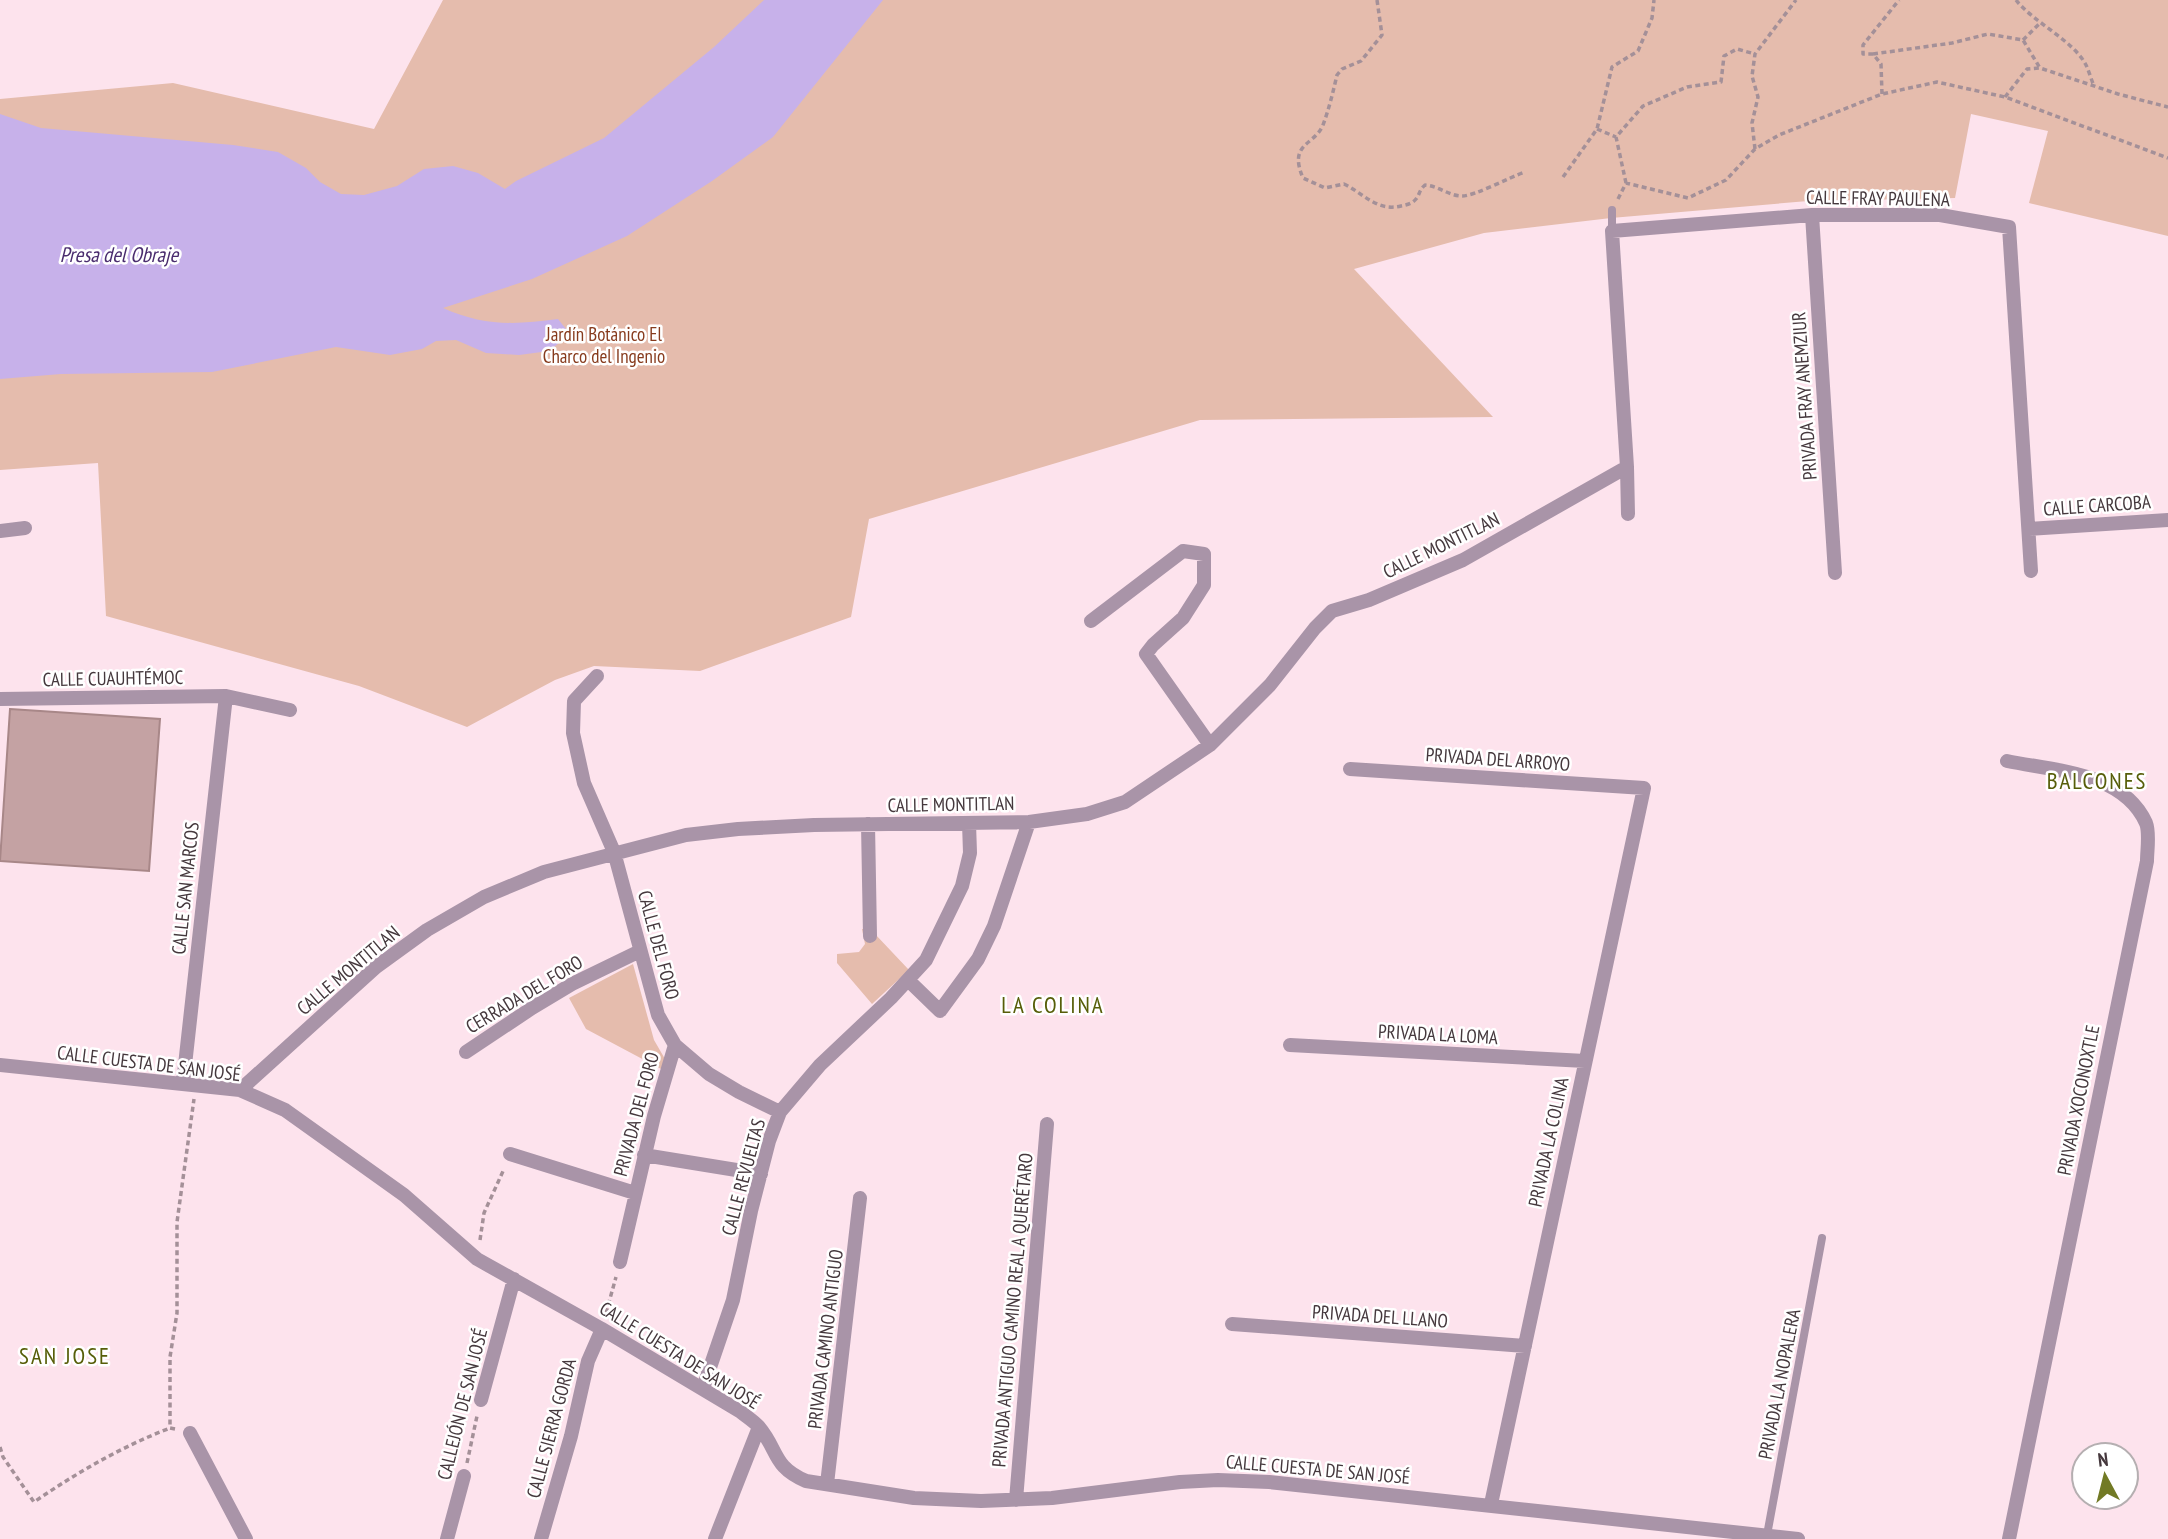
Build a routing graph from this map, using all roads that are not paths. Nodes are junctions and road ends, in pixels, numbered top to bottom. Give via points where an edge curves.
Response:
1 (1612, 210) road end
2 (1812, 215) junction
3 (1612, 231) junction
4 (1627, 467) junction
5 (1628, 514) dead end
6 (2168, 520) edge
7 (25, 528) dead end
8 (2029, 529) junction
9 (0, 531) edge
10 (2031, 571) dead end
11 (1835, 573) dead end
12 (1091, 621) dead end
13 (597, 676) dead end
14 (226, 696) junction
15 (0, 699) edge
16 (290, 710) dead end
17 (1210, 745) junction
18 (2007, 761) dead end
19 (1350, 769) dead end
20 (1644, 788) joint
21 (1029, 822) junction
22 (867, 824) junction
23 (969, 824) junction
24 (614, 852) junction
25 (870, 936) dead end
26 (640, 951) junction
27 (908, 980) junction
28 (675, 1045) junction
29 (1290, 1045) dead end
30 (466, 1052) dead end
31 (1585, 1061) junction
32 (0, 1065) edge
33 (190, 1084) junction
34 (240, 1090) junction
35 (780, 1112) junction
36 (1047, 1124) dead end
37 (510, 1154) road end
38 (645, 1155) junction
39 (761, 1174) junction
40 (635, 1193) junction
41 (860, 1198) dead end
42 (1822, 1238) dead end
43 (620, 1262) road end
44 (514, 1279) junction
45 (1232, 1324) dead end
46 (602, 1329) junction
47 (1525, 1346) junction
48 (703, 1388) junction
49 (481, 1400) road end
50 (759, 1427) junction
51 (190, 1433) road end
52 (464, 1476) road end
53 (827, 1484) junction
54 (1016, 1500) junction
55 (1491, 1504) junction
56 (1767, 1535) junction
57 (246, 1539) edge
58 (447, 1539) edge
59 (541, 1539) edge
60 (715, 1539) edge
61 (1798, 1539) edge
62 (2009, 1539) edge

1 - 3 lane
2 - 3 street, CALLE FRAY PAULENA
2 - 8 street, CALLE FRAY PAULENA via 1940,215 2009,226
2 - 11 street, PRIVADA FRAY ANEMZIUR
3 - 4 street
4 - 5 street
4 - 17 street, CALLE MONTITLAN via 1462,560 1332,611 1270,685
6 - 8 street, CALLE CARCOBA
7 - 9 street
8 - 10 street
12 - 17 street via 1183,551 1204,554 1204,585 1183,618 1146,654
13 - 24 street, CALLE DEL FORO via 574,701 573,733 584,783
14 - 15 street, CALLE CUAUHTÉMOC
14 - 16 street, CALLE CUAUHTÉMOC
14 - 33 street, CALLE SAN MARCOS
17 - 21 street, CALLE MONTITLAN via 1125,802 1087,814
18 - 62 street, PRIVADA XOCONOXTLE via 2098,780 2129,798 2147,825 2147,861
19 - 20 street, PRIVADA DEL ARROYO
20 - 31 street, PRIVADA LA COLINA
21 - 23 street, CALLE MONTITLAN
21 - 27 street via 989,937 940,1011
22 - 23 street, CALLE MONTITLAN
22 - 24 street, CALLE MONTITLAN via 738,829 686,835
22 - 25 street
23 - 27 street, CALLE REVUELTAS via 970,853 962,886 926,960
24 - 26 street, CALLE DEL FORO
24 - 34 street, CALLE MONTITLAN via 544,872 484,897 427,930 376,967
26 - 28 street, CALLE DEL FORO via 657,1015
26 - 30 street, CERRADA DEL FORO via 572,984
27 - 35 street, CALLE REVUELTAS via 820,1065
28 - 35 street, CALLE DEL FORO via 709,1074
28 - 38 street, PRIVADA DEL FORO
29 - 31 street, PRIVADA LA LOMA
31 - 47 street, PRIVADA LA COLINA
32 - 33 street, CALLE CUESTA DE SAN JOSÉ
33 - 34 street, CALLE CUESTA DE SAN JOSÉ
34 - 44 street, CALLE CUESTA DE SAN JOSÉ via 285,1111 404,1195 477,1259
35 - 39 street, CALLE REVUELTAS
36 - 54 street, PRIVADA ANTIGUO CAMINO REAL A QUERÉTARO
37 - 40 street, PRIVADA DEL FORO
38 - 39 street
38 - 40 street, PRIVADA DEL FORO
39 - 48 street, CALLE REVUELTAS via 733,1300
40 - 43 street, PRIVADA DEL FORO
41 - 53 street, PRIVADA CAMINO ANTIGUO
42 - 56 lane, PRIVADA LA NOPALERA
44 - 46 street, CALLE CUESTA DE SAN JOSÉ
44 - 49 street, CALLEJÓN DE SAN JOSÉ
45 - 47 street, PRIVADA DEL LLANO
46 - 48 street, CALLE CUESTA DE SAN JOSÉ
46 - 59 street, CALLE SIERRA GORDA via 588,1361
47 - 55 street, PRIVADA LA COLINA
48 - 50 street, CALLE CUESTA DE SAN JOSÉ
50 - 53 street, CALLE CUESTA DE SAN JOSÉ via 790,1474
50 - 60 street
51 - 57 street
52 - 58 street, CALLEJÓN DE SAN JOSÉ
53 - 54 street, CALLE CUESTA DE SAN JOSÉ via 914,1498
54 - 55 street, CALLE CUESTA DE SAN JOSÉ via 1219,1480
55 - 56 street, CALLE CUESTA DE SAN JOSÉ
56 - 61 street, CALLE CUESTA DE SAN JOSÉ

